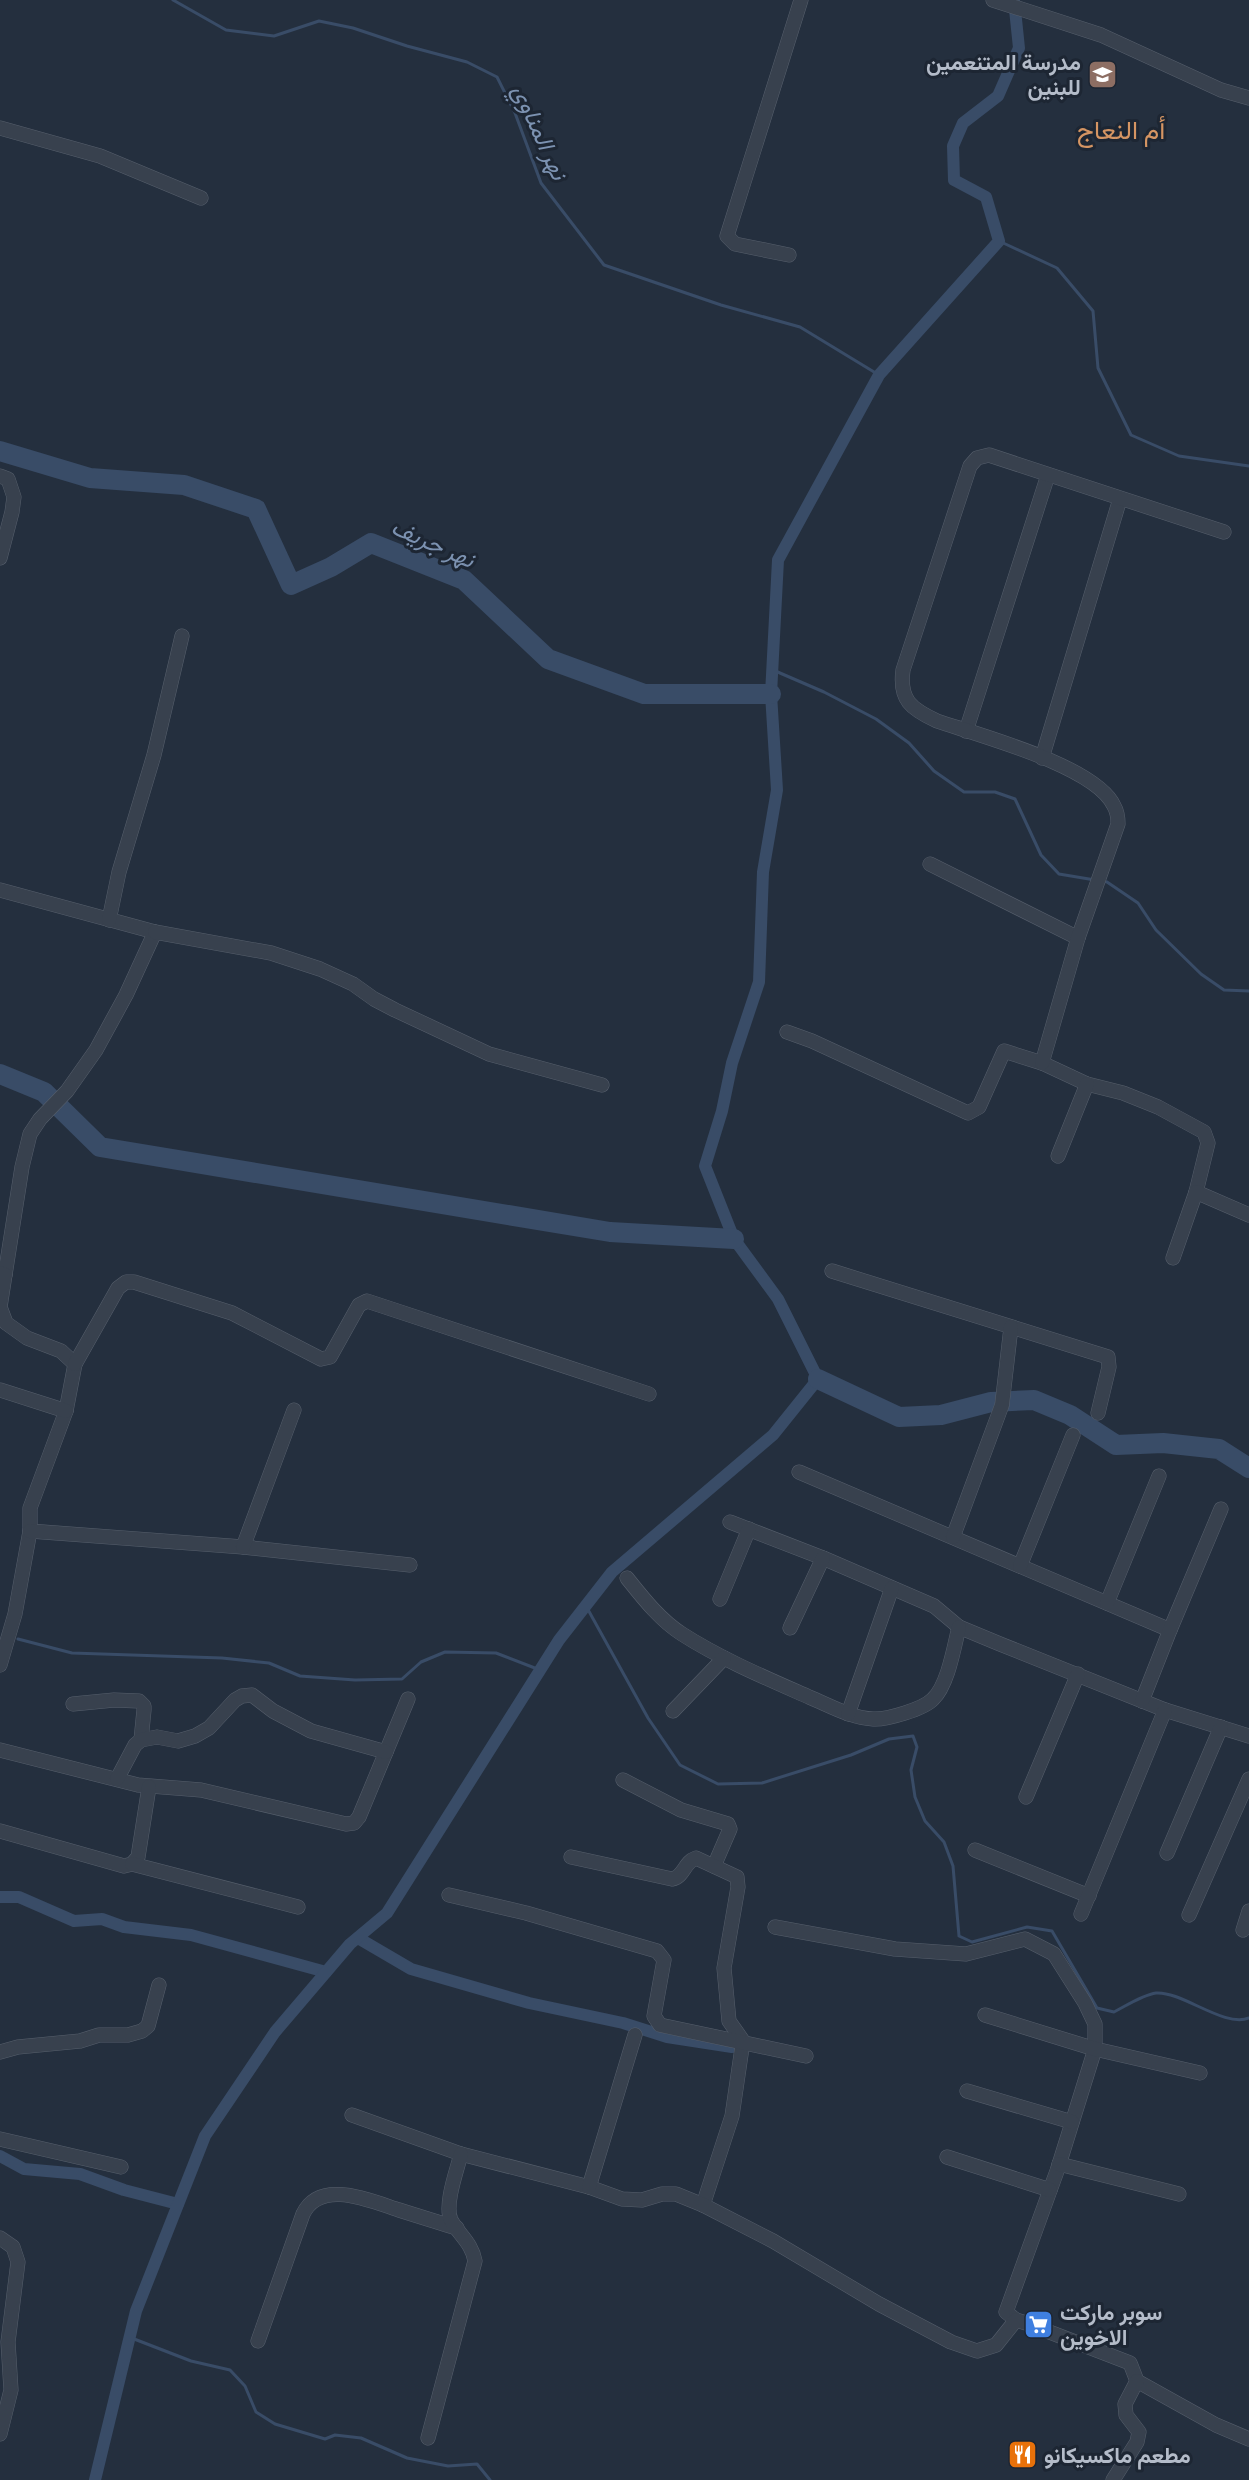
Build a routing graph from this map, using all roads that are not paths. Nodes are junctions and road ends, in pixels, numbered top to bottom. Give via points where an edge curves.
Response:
1 (801, 0) edge
2 (993, 0) edge
3 (1249, 98) edge
4 (0, 128) edge
5 (201, 198) dead end
6 (789, 255) dead end
7 (1048, 475) junction
8 (0, 476) edge
9 (1120, 498) junction
10 (1224, 532) dead end
11 (0, 558) edge
12 (182, 636) dead end
13 (966, 731) junction
14 (1042, 758) junction
15 (930, 864) dead end
16 (0, 890) edge
17 (109, 920) junction
18 (155, 932) junction
19 (1078, 938) junction
20 (787, 1032) dead end
21 (1042, 1063) junction
22 (1087, 1084) junction
23 (602, 1085) dead end
24 (1058, 1156) dead end
25 (1196, 1192) junction
26 (1249, 1215) edge
27 (1173, 1258) dead end
28 (832, 1271) dead end
29 (3, 1274) edge
30 (1011, 1327) junction
31 (75, 1364) junction
32 (0, 1390) edge
33 (650, 1394) dead end
34 (294, 1410) dead end
35 (66, 1411) junction
36 (1098, 1413) dead end
37 (1072, 1435) dead end
38 (799, 1472) dead end
39 (1159, 1476) dead end
40 (1221, 1509) dead end
41 (730, 1522) dead end
42 (749, 1529) junction
43 (30, 1530) junction
44 (953, 1537) junction
45 (243, 1547) junction
46 (823, 1558) junction
47 (410, 1565) dead end
48 (1020, 1566) junction
49 (627, 1578) dead end
50 (892, 1588) junction
51 (720, 1599) dead end
52 (1107, 1603) junction
53 (959, 1627) junction
54 (790, 1628) dead end
55 (1170, 1630) junction
56 (724, 1658) junction
57 (0, 1665) edge
58 (1078, 1674) junction
59 (408, 1699) dead end
60 (1142, 1701) junction
61 (73, 1704) dead end
62 (1165, 1710) junction
63 (673, 1711) dead end
64 (848, 1713) junction
65 (1221, 1727) junction
66 (1249, 1736) edge
67 (141, 1740) junction
68 (0, 1750) edge
69 (387, 1752) junction
70 (117, 1779) junction
71 (1249, 1779) edge
72 (623, 1780) dead end
73 (149, 1787) junction
74 (1026, 1797) dead end
75 (0, 1831) edge
76 (975, 1850) dead end
77 (1167, 1853) dead end
78 (571, 1857) dead end
79 (132, 1864) junction
80 (714, 1866) junction
81 (449, 1895) dead end
82 (1089, 1896) junction
83 (298, 1907) dead end
84 (1249, 1911) edge
85 (1081, 1914) dead end
86 (1189, 1915) dead end
87 (775, 1927) dead end
88 (1243, 1930) dead end
89 (159, 1984) dead end
90 (985, 2015) dead end
91 (635, 2035) dead end
92 (743, 2041) junction
93 (1095, 2049) junction
94 (0, 2052) edge
95 (806, 2056) dead end
96 (1200, 2073) dead end
97 (967, 2091) dead end
98 (352, 2115) dead end
99 (1072, 2122) junction
100 (0, 2139) edge
101 (461, 2154) junction
102 (947, 2157) dead end
103 (1059, 2164) junction
104 (121, 2167) dead end
105 (588, 2187) junction
106 (1050, 2190) junction
107 (1179, 2194) dead end
108 (703, 2205) junction
109 (457, 2228) junction
110 (0, 2238) edge
111 (1016, 2320) junction
112 (258, 2341) dead end
113 (1137, 2381) junction
114 (0, 2434) edge
115 (428, 2438) dead end
116 (1249, 2439) edge
117 (1113, 2480) edge

1 - 6 street via 727,236 735,244
2 - 3 street via 1101,35 1221,90
4 - 5 street via 100,156
7 - 9 street
7 - 13 street
7 - 13 street via 989,455 977,458 970,466 903,670 905,698 917,712
8 - 11 street via 8,479 14,497
9 - 10 street
9 - 14 street
12 - 17 street
13 - 14 street
14 - 19 street via 1101,789 1114,805 1118,824
15 - 19 street
16 - 17 street
17 - 18 street
18 - 23 street via 271,953 320,969 489,1054
18 - 29 street via 96,1050 30,1134
19 - 21 street
20 - 21 street via 968,1113 979,1107 1004,1051
21 - 22 street
22 - 24 street
22 - 25 street via 1150,1103 1204,1132 1208,1143
25 - 26 street
25 - 27 street
28 - 30 street
29 - 31 street via 0,1307 6,1323 27,1338 61,1351
30 - 36 street via 1108,1358
30 - 44 street via 1002,1405
31 - 33 street via 118,1288 134,1282 232,1312 321,1359 330,1357 359,1305 367,1301
31 - 35 street
32 - 35 street
34 - 45 street
35 - 43 street via 30,1508
37 - 48 street
38 - 44 street
39 - 52 street
40 - 55 street
41 - 42 street
42 - 46 street
42 - 51 street
43 - 45 street
43 - 57 street via 15,1614
44 - 48 street
45 - 47 street
46 - 50 street
46 - 54 street
48 - 52 street
49 - 56 street via 680,1633
50 - 53 street via 934,1606
50 - 64 street
52 - 55 street
53 - 58 street
53 - 64 street via 949,1671 933,1700 903,1714 874,1719
55 - 60 street
56 - 63 street
56 - 64 street
58 - 60 street
58 - 74 street
59 - 69 street
60 - 62 street
61 - 67 street via 139,1701 144,1706
62 - 65 street
62 - 82 street
65 - 66 street
65 - 77 street
67 - 69 street via 157,1737 178,1741 195,1736 209,1728 235,1700 252,1695 311,1731
67 - 70 street via 135,1744
68 - 70 street
69 - 73 street via 354,1823 201,1790
70 - 73 street
71 - 86 street
72 - 80 street via 681,1810 728,1824 730,1829
73 - 79 street via 138,1857
75 - 79 street via 124,1866
76 - 82 street
78 - 80 street via 672,1879 679,1877 692,1859
79 - 83 street
80 - 92 street via 732,1873 738,1882 724,1968 729,2021
81 - 92 street via 657,1951 664,1960 654,2010 656,2021 665,2027
82 - 85 street
84 - 88 street
87 - 93 street via 895,1950 966,1954 1025,1939 1054,1954 1095,2024
89 - 94 street via 148,2026 142,2031
90 - 93 street
91 - 105 street
92 - 95 street
92 - 108 street via 732,2116
93 - 96 street
93 - 99 street
97 - 99 street
98 - 101 street
99 - 103 street
100 - 104 street
101 - 105 street
101 - 109 street via 448,2209
102 - 106 street
103 - 106 street
103 - 107 street
105 - 108 street via 622,2199 676,2194
106 - 111 street via 1006,2312
108 - 111 street via 951,2342 977,2351 996,2345
109 - 112 street via 355,2196 331,2195 312,2201 303,2214
109 - 115 street via 475,2261
110 - 114 street via 13,2247 18,2262 8,2342 11,2390
111 - 113 street via 1130,2363
113 - 116 street
113 - 117 street via 1125,2404 1126,2415 1139,2432 1137,2442

